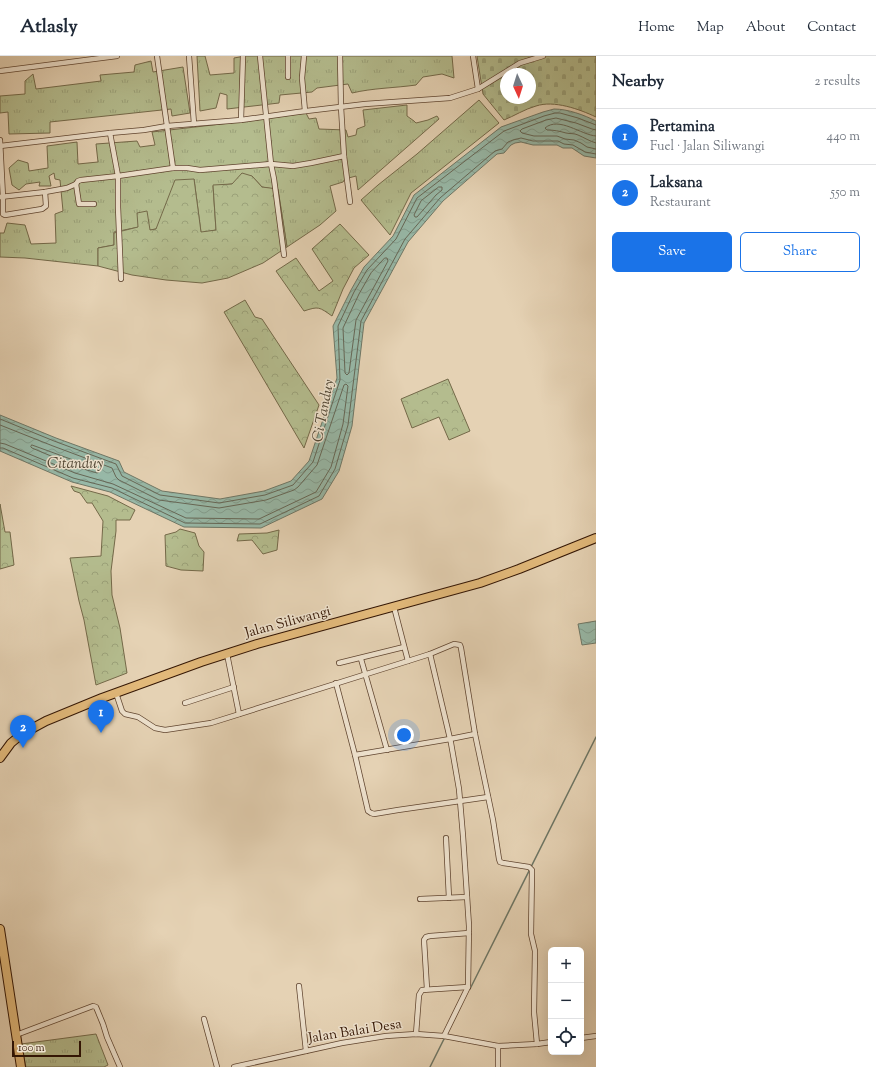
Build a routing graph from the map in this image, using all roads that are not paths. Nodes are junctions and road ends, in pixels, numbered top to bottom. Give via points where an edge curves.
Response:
1 (117, 56) edge
2 (157, 56) edge
3 (189, 56) edge
4 (243, 56) edge
5 (260, 56) edge
6 (288, 56) edge
7 (304, 56) edge
8 (340, 56) edge
9 (473, 56) edge
10 (543, 56) edge
11 (0, 71) edge
12 (288, 77) dead end
13 (478, 89) junction
14 (341, 107) junction
15 (305, 111) junction
16 (266, 116) junction
17 (241, 120) junction
18 (194, 124) junction
19 (167, 126) junction
20 (110, 133) junction
21 (0, 140) edge
22 (0, 146) edge
23 (344, 156) junction
24 (271, 164) junction
25 (173, 168) junction
26 (118, 176) junction
27 (76, 184) junction
28 (45, 192) junction
29 (2, 197) edge
30 (350, 202) dead end
31 (94, 204) dead end
32 (284, 255) dead end
33 (121, 279) dead end
34 (596, 538) edge
35 (394, 607) junction
36 (404, 647) junction
37 (227, 654) junction
38 (430, 654) junction
39 (361, 658) junction
40 (408, 661) junction
41 (339, 663) dead end
42 (366, 674) junction
43 (336, 683) junction
44 (234, 687) junction
45 (116, 693) junction
46 (185, 703) dead end
47 (240, 714) junction
48 (475, 734) junction
49 (450, 739) junction
50 (387, 750) junction
51 (355, 755) junction
52 (0, 758) edge
53 (488, 797) junction
54 (460, 801) junction
55 (446, 838) dead end
56 (467, 897) junction
57 (448, 898) junction
58 (420, 899) dead end
59 (0, 929) edge
60 (469, 933) junction
61 (299, 986) dead end
62 (468, 986) junction
63 (427, 989) junction
64 (204, 1018) dead end
65 (416, 1034) junction
66 (16, 1035) junction
67 (445, 1036) junction
68 (596, 1036) edge
69 (584, 1038) edge
70 (548, 1042) edge
71 (537, 1044) junction
72 (498, 1046) junction
73 (306, 1051) junction
74 (20, 1067) edge
75 (120, 1067) edge
76 (217, 1067) edge
77 (234, 1067) edge
78 (498, 1067) edge

1 - 11 street
2 - 19 street
3 - 18 street
4 - 17 street
5 - 16 street
6 - 12 street
7 - 15 street via 302,78
8 - 14 street
9 - 13 street
10 - 13 street via 520,63
13 - 14 street via 450,98
14 - 15 street
14 - 23 street
15 - 16 street
16 - 17 street
16 - 24 street
17 - 18 street
18 - 19 street
19 - 20 street
19 - 25 street
20 - 22 street
20 - 26 street
21 - 22 street
22 - 29 street
23 - 24 street via 293,166
23 - 30 street
24 - 25 street via 200,170
24 - 32 street
25 - 26 street
26 - 27 street via 81,180
26 - 33 street
27 - 28 street
27 - 31 street via 79,204
28 - 29 street
28 - 29 street via 46,206 42,209 5,215 2,214
34 - 35 highway, Jalan Siliwangi via 480,583
35 - 36 street
35 - 37 highway, Jalan Siliwangi
36 - 39 street
36 - 40 street
37 - 44 street
37 - 45 highway, Jalan Siliwangi
38 - 40 street
38 - 48 street via 454,644 460,646
38 - 49 street
39 - 41 street
39 - 42 street
40 - 42 street
42 - 43 street
42 - 50 street
43 - 47 street
43 - 51 street
44 - 46 street
44 - 47 street
45 - 47 street via 124,714 138,717 160,730 211,723
45 - 52 highway, Jalan Siliwangi via 46,721 22,734 11,743
48 - 49 street
48 - 53 street
49 - 50 street
49 - 54 street
50 - 51 street
51 - 54 street via 368,811 371,813
53 - 54 street
53 - 71 street via 500,862 530,868
54 - 56 street
55 - 57 street
56 - 57 street
56 - 60 street
57 - 58 street
59 - 66 highway
60 - 62 street
60 - 63 street via 426,937 424,940
61 - 73 street
62 - 63 street
62 - 67 street
63 - 65 street via 422,990 419,995
64 - 76 street
65 - 67 street, Jalan Balai Desa
65 - 73 street, Jalan Balai Desa via 386,1036
66 - 74 highway
66 - 75 street via 93,1006 96,1007
67 - 72 street, Jalan Balai Desa
68 - 69 street
70 - 71 street, Jalan Balai Desa
71 - 72 street, Jalan Balai Desa
72 - 78 street
73 - 77 street, Jalan Balai Desa

